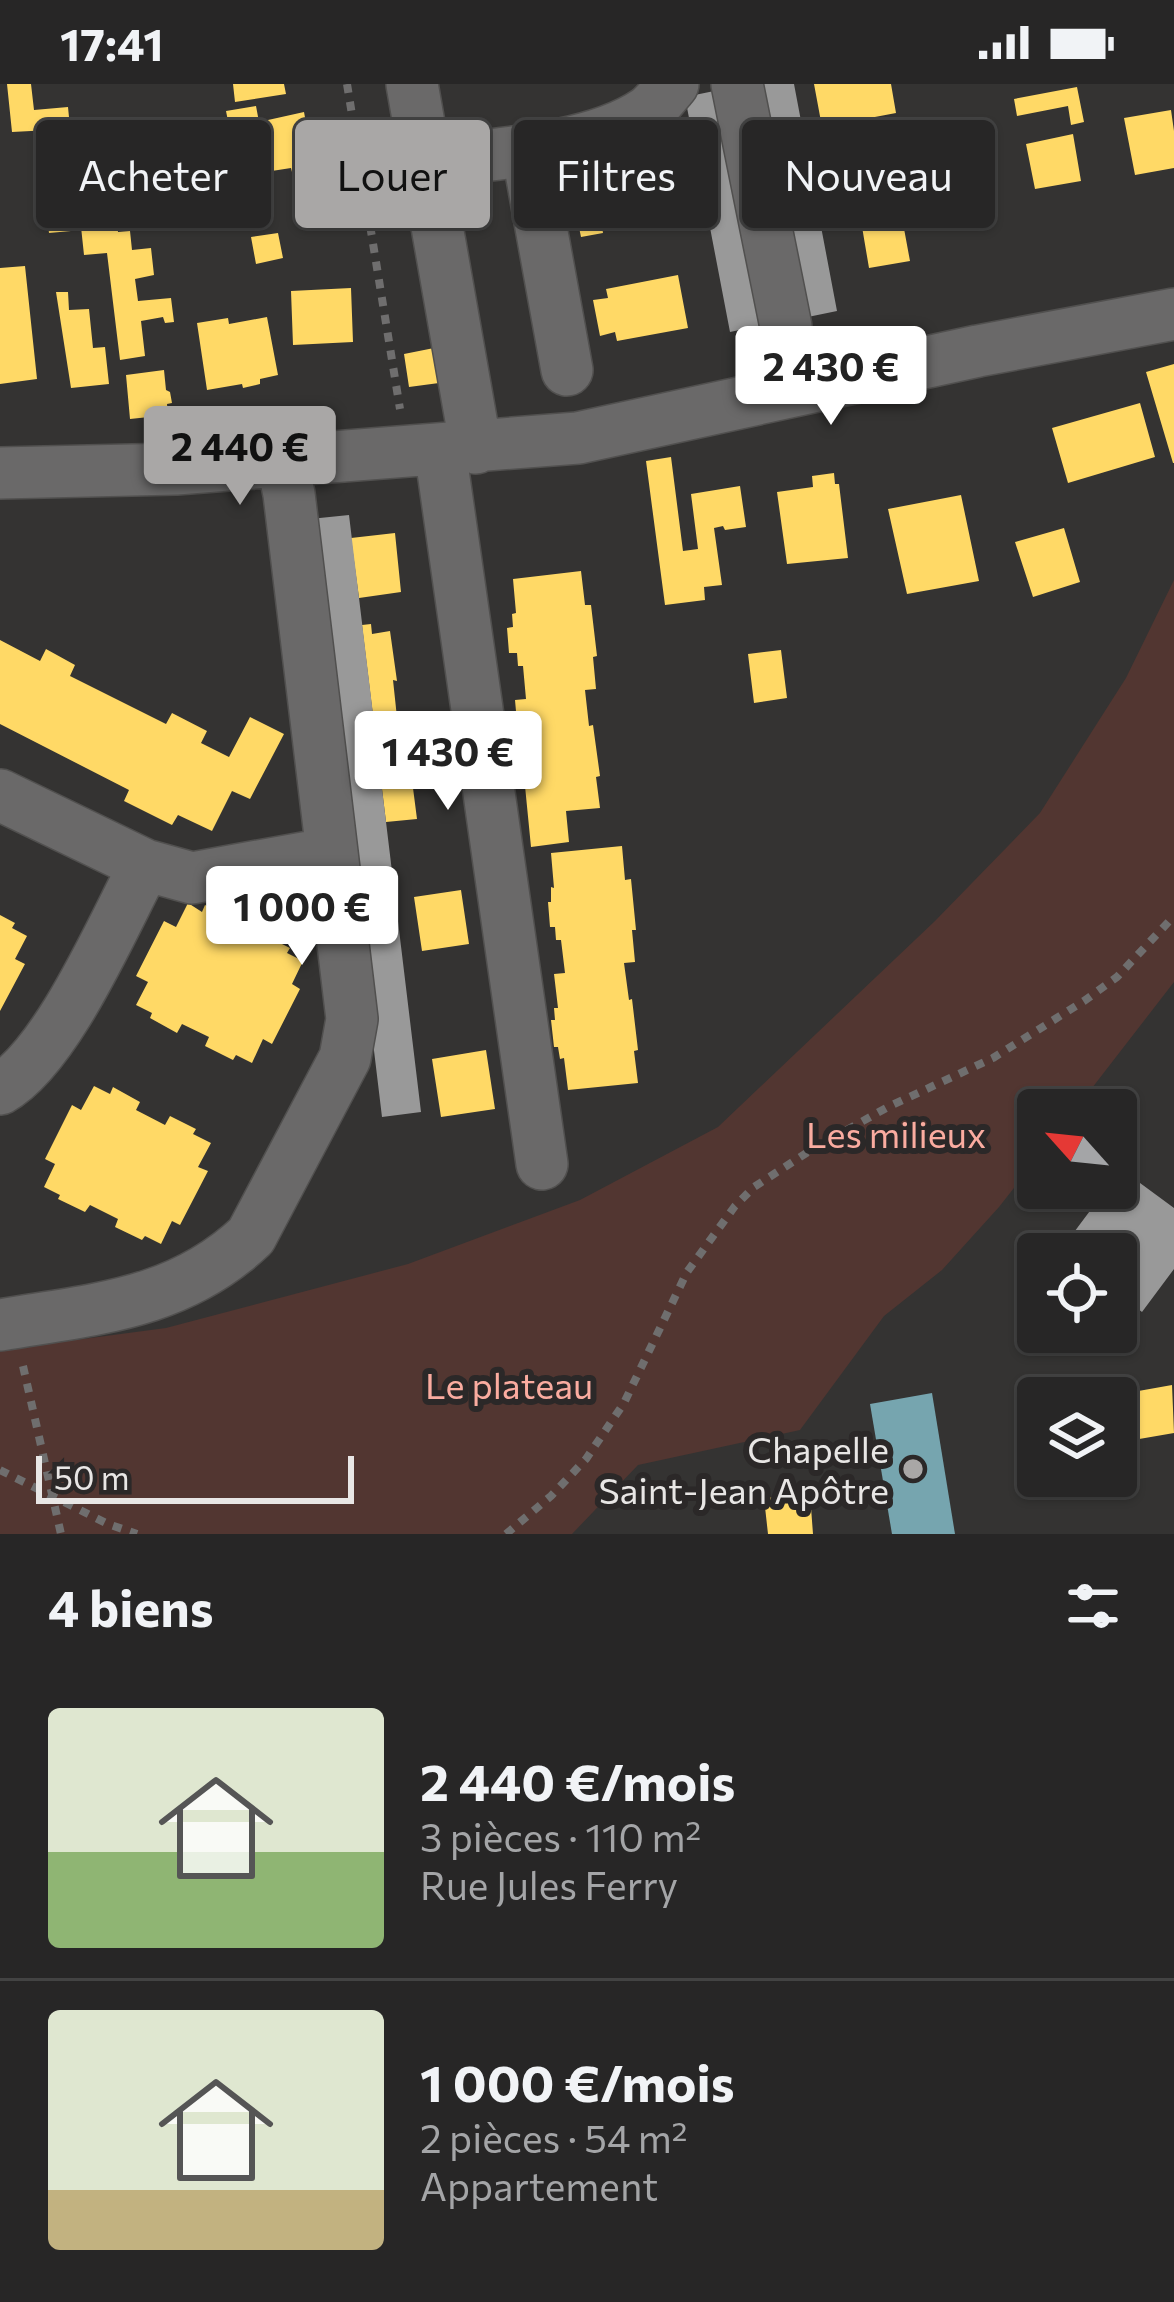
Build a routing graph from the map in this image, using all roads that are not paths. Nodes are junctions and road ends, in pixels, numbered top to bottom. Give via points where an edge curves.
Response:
1 (412, 84) edge
2 (673, 84) edge
3 (737, 84) edge
4 (419, 120) edge
5 (631, 120) edge
6 (431, 228) edge
7 (541, 228) edge
8 (1174, 314) edge
9 (786, 327) dead end
10 (567, 370) dead end
11 (441, 450) junction
12 (282, 461) junction
13 (0, 473) edge
14 (0, 794) edge
15 (332, 853) junction
16 (146, 865) junction
17 (0, 1089) edge
18 (542, 1164) dead end
19 (11, 1342) edge

1 - 4 street
2 - 5 street
3 - 9 street
6 - 11 street
7 - 10 street
8 - 11 street via 578,439
11 - 12 street
11 - 18 street
12 - 13 street
12 - 15 street
14 - 16 street
15 - 16 street via 192,878
15 - 19 street via 352,1019 345,1058 251,1236 196,1278
16 - 17 street via 62,1022

